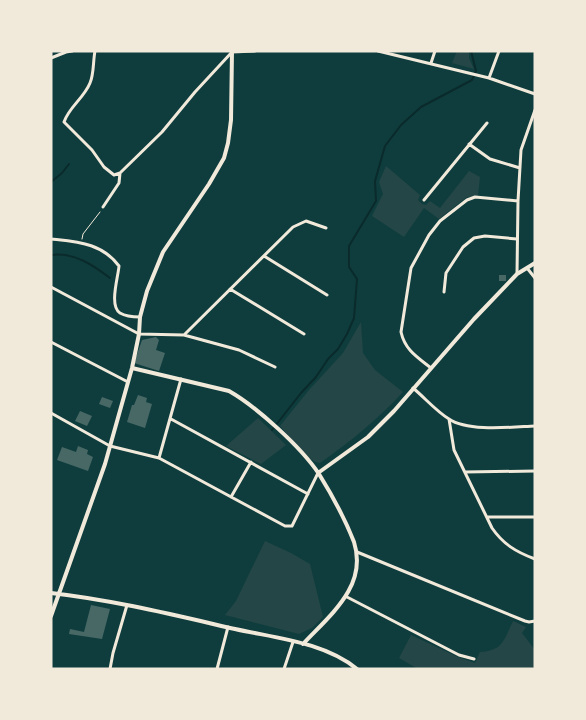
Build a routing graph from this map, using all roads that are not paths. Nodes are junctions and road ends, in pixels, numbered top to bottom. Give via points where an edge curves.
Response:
1 (72, 51) edge
2 (94, 51) edge
3 (255, 51) edge
4 (378, 51) edge
5 (435, 51) edge
6 (498, 51) edge
7 (232, 52) edge
8 (397, 53) edge
9 (51, 58) edge
10 (431, 63) junction
11 (489, 78) junction
12 (535, 94) edge
13 (535, 110) edge
14 (486, 123) dead end
15 (469, 144) junction
16 (520, 168) junction
17 (120, 173) junction
18 (424, 200) dead end
19 (518, 201) junction
20 (103, 207) road end
21 (326, 228) dead end
22 (51, 239) edge
23 (517, 239) junction
24 (264, 256) junction
25 (535, 263) edge
26 (527, 268) junction
27 (517, 274) junction
28 (535, 278) edge
29 (51, 287) edge
30 (230, 289) junction
31 (444, 292) dead end
32 (327, 295) dead end
33 (140, 317) junction
34 (139, 334) junction
35 (304, 334) dead end
36 (184, 335) junction
37 (51, 342) edge
38 (275, 367) dead end
39 (132, 368) junction
40 (430, 368) junction
41 (181, 379) junction
42 (128, 382) junction
43 (413, 388) junction
44 (51, 413) edge
45 (171, 419) junction
46 (449, 419) junction
47 (535, 426) edge
48 (110, 446) junction
49 (159, 458) junction
50 (250, 462) junction
51 (535, 471) edge
52 (465, 472) junction
53 (318, 473) junction
54 (308, 494) junction
55 (231, 497) junction
56 (535, 517) edge
57 (488, 518) junction
58 (357, 552) junction
59 (535, 559) edge
60 (51, 593) edge
61 (59, 594) junction
62 (347, 597) junction
63 (127, 605) junction
64 (51, 616) edge
65 (535, 621) edge
66 (228, 627) junction
67 (293, 642) junction
68 (303, 644) junction
69 (474, 659) dead end
70 (110, 669) edge
71 (217, 669) edge
72 (284, 669) edge
73 (357, 669) edge

1 - 9 street
2 - 17 street via 91,82 64,122 104,167 114,175
3 - 7 street
4 - 8 street
5 - 10 street
6 - 11 street
7 - 17 street via 162,132
7 - 33 street via 231,120 224,158 163,252
8 - 10 street
10 - 11 street
11 - 12 street
13 - 16 street via 521,150
14 - 15 street
15 - 16 street via 490,159
15 - 18 street
16 - 19 street
17 - 20 street via 119,183
19 - 23 street
19 - 40 street via 475,197 468,200 440,221 416,255 401,332 408,350
21 - 24 street via 300,222
22 - 33 street via 81,242 111,255 119,266 114,301 116,309 119,313
23 - 27 street
23 - 31 street via 474,238 463,247 446,274
24 - 30 street
24 - 32 street
25 - 26 street
26 - 27 street
26 - 28 street
27 - 40 street
29 - 34 street
30 - 35 street
30 - 36 street
33 - 34 street
34 - 36 street
34 - 39 street
36 - 38 street via 239,350
37 - 42 street
39 - 41 street
39 - 42 street
40 - 43 street
41 - 45 street
41 - 53 street via 229,391 241,398 279,430
42 - 48 street
43 - 46 street
43 - 53 street via 368,437
44 - 48 street
45 - 49 street
45 - 50 street
46 - 47 street via 474,426
46 - 52 street via 454,450
48 - 49 street
48 - 61 street
49 - 55 street
50 - 54 street
50 - 55 street
51 - 52 street
52 - 57 street
53 - 54 street
53 - 58 street via 350,532
54 - 55 street via 292,526 288,527
56 - 57 street
57 - 59 street via 504,543
58 - 62 street via 356,573
58 - 65 street via 525,621
60 - 61 street
61 - 63 street
61 - 64 street
62 - 68 street
62 - 69 street
63 - 66 street
63 - 70 street
66 - 67 street
66 - 71 street
67 - 68 street
67 - 72 street
68 - 73 street via 340,657

